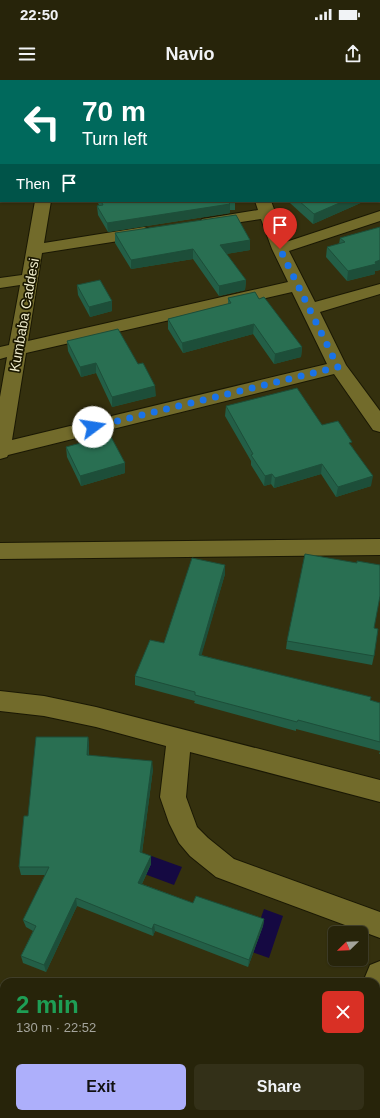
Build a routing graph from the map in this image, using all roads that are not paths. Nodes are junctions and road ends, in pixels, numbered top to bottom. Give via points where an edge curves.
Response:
1 (43, 202) edge
2 (265, 207) edge
3 (380, 216) edge
4 (190, 225) edge
5 (159, 230) edge
6 (35, 249) junction
7 (280, 249) junction
8 (30, 279) junction
9 (0, 283) edge
10 (299, 285) junction
11 (380, 289) edge
12 (311, 309) junction
13 (18, 350) junction
14 (0, 353) edge
15 (338, 367) junction
16 (380, 426) edge
17 (0, 451) edge
18 (380, 546) edge
19 (0, 551) edge
20 (0, 701) edge
21 (180, 740) junction
22 (380, 792) edge
23 (380, 925) edge

1 - 6 street, Kumbaba Caddesi
2 - 4 street
2 - 7 street
3 - 7 street
5 - 6 street
6 - 8 street, Kumbaba Caddesi
7 - 10 street
8 - 9 street
8 - 13 street, Kumbaba Caddesi
10 - 12 street
10 - 13 street
11 - 12 street
12 - 15 street
13 - 14 street
13 - 17 street, Kumbaba Caddesi
15 - 16 street
15 - 17 street
18 - 19 street
20 - 21 street via 44,706 96,717
21 - 22 street
21 - 23 street via 173,797 188,835 199,847 225,868

